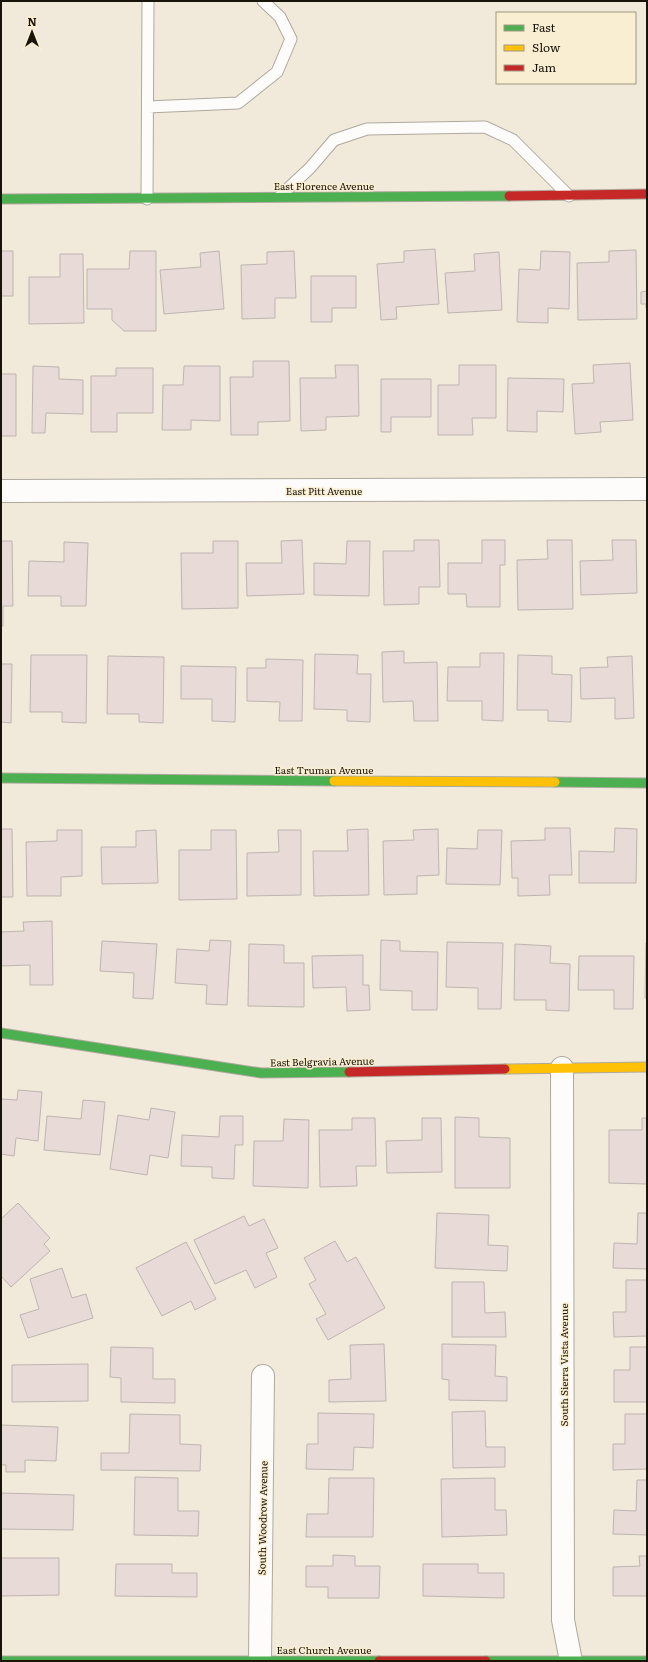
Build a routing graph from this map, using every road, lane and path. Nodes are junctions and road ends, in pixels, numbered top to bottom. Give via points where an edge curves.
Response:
1 (148, 1) edge
2 (263, 1) edge
3 (148, 107) junction
4 (647, 194) edge
5 (280, 196) junction
6 (570, 196) junction
7 (1, 198) edge
8 (147, 198) junction
9 (647, 488) edge
10 (1, 492) edge
11 (1, 778) edge
12 (647, 782) edge
13 (1, 1033) edge
14 (647, 1067) edge
15 (562, 1068) junction
16 (263, 1376) dead end
17 (1, 1660) edge
18 (260, 1660) edge
19 (571, 1661) edge
20 (647, 1661) edge

1 - 3 lane
2 - 3 lane via 280,17 291,39 277,72 238,103
3 - 8 lane
4 - 6 street, East Florence Avenue
5 - 6 street, East Florence Avenue
5 - 6 lane via 310,168 334,140 366,129 485,127 513,140
5 - 8 street, East Florence Avenue
7 - 8 street, East Florence Avenue
9 - 10 street, East Pitt Avenue
11 - 12 street, East Truman Avenue
13 - 15 street, East Belgravia Avenue via 260,1073
14 - 15 street, East Belgravia Avenue
15 - 19 street, South Sierra Vista Avenue via 563,1620
16 - 18 street, South Woodrow Avenue
17 - 18 street, East Church Avenue
18 - 19 street, East Church Avenue
19 - 20 street, East Church Avenue

